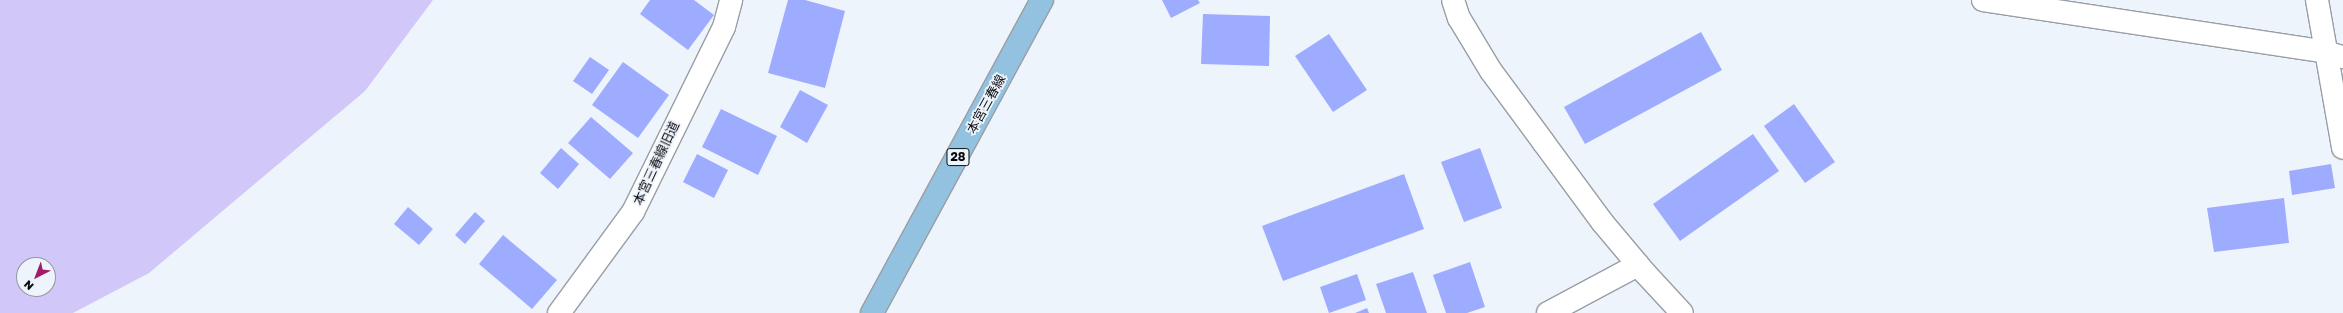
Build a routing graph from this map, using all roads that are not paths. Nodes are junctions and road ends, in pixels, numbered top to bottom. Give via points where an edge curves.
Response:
1 (731, 0) edge
2 (1042, 0) edge
3 (1453, 0) edge
4 (1983, 0) edge
5 (2317, 0) edge
6 (2334, 55) edge
7 (2343, 148) edge
8 (1638, 265) junction
9 (559, 313) edge
10 (872, 313) edge
11 (1548, 313) edge
12 (1682, 313) edge

1 - 9 street, 本宮三春線旧道 via 724,27 633,212
2 - 10 main road, 本宮三春線 / 28
3 - 8 street via 1458,18 1491,71 1603,223
4 - 6 street
5 - 6 street
6 - 7 street
8 - 11 street
8 - 12 street

